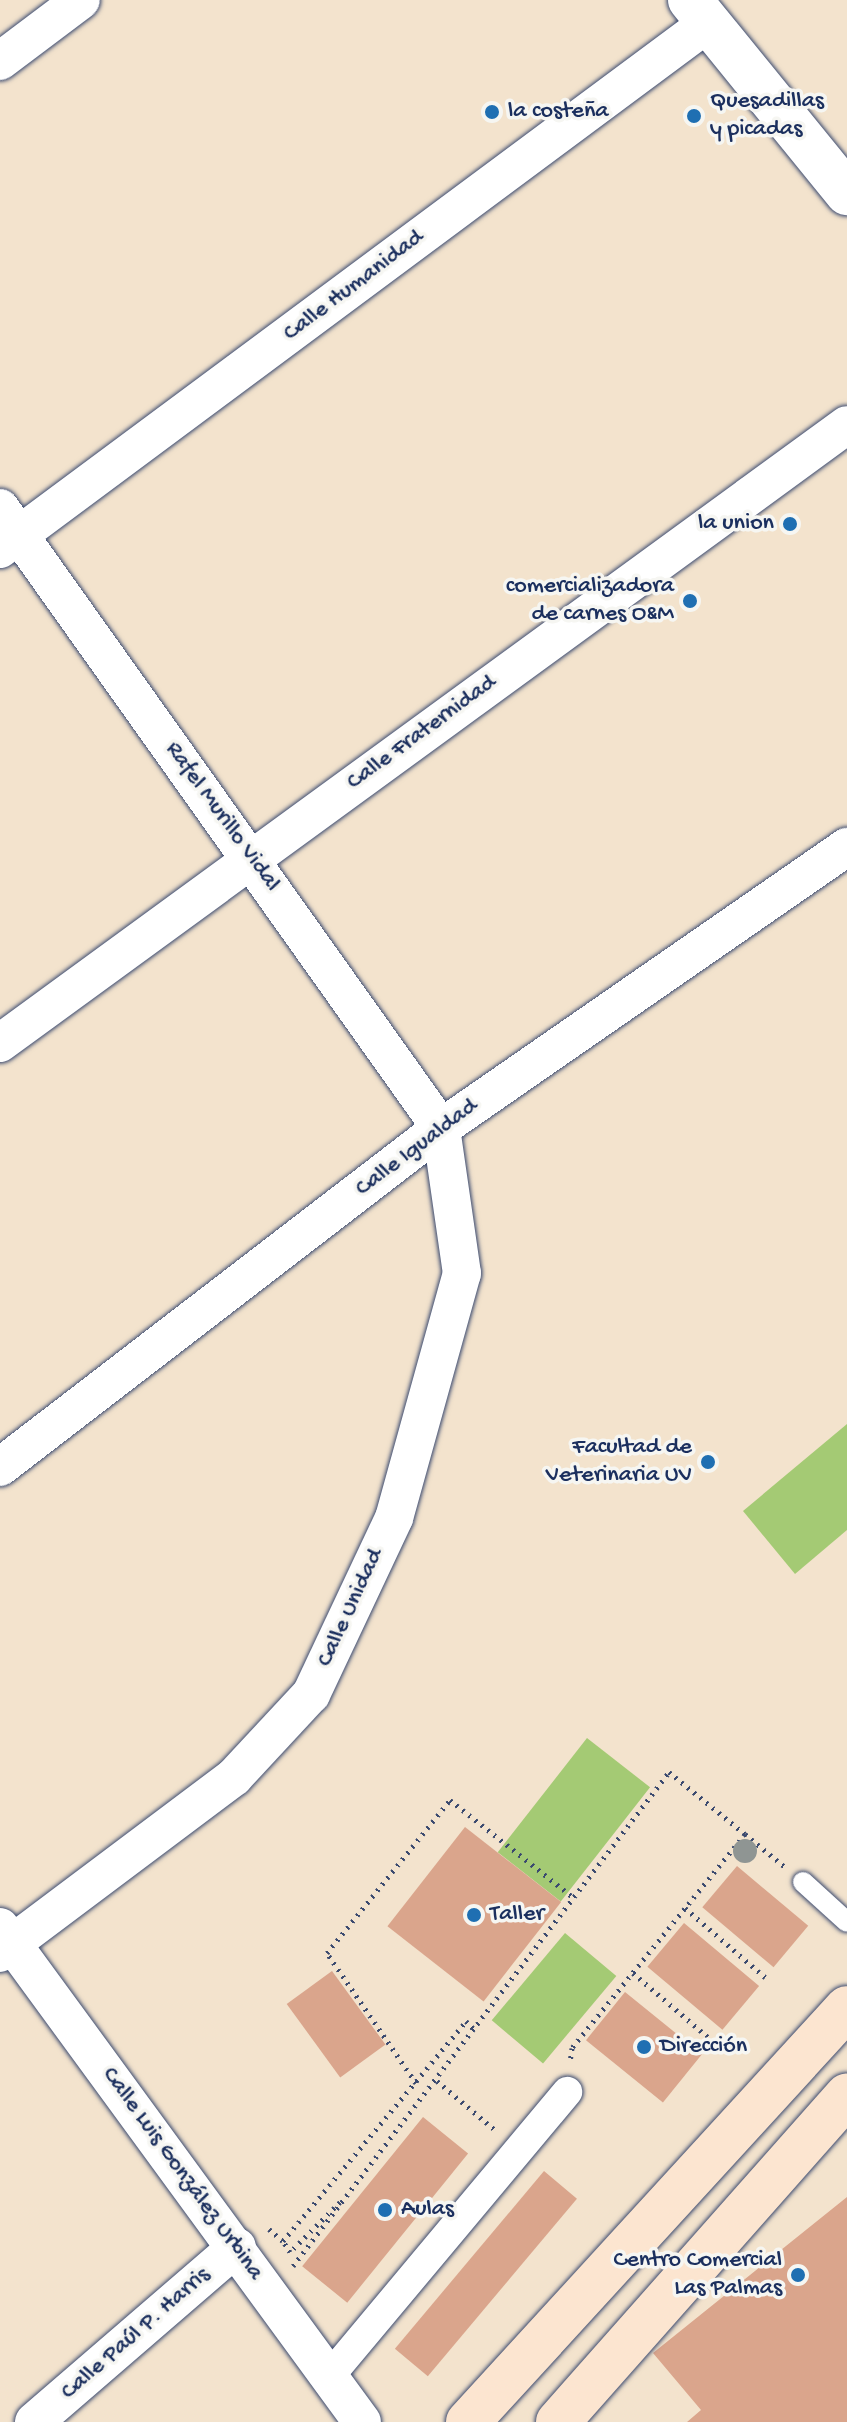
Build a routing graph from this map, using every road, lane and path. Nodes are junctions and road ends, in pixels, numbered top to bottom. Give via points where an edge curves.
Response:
1 (81, 0) edge
2 (699, 12) edge
3 (0, 61) edge
4 (847, 193) edge
5 (847, 425) edge
6 (6, 531) edge
7 (847, 847) edge
8 (251, 857) junction
9 (0, 1043) edge
10 (441, 1128) junction
11 (0, 1467) edge
12 (745, 1834) junction
13 (803, 1882) joint
14 (574, 1898) junction
15 (685, 1908) junction
16 (847, 1922) edge
17 (4, 1941) edge
18 (633, 1973) junction
19 (765, 1977) dead end
20 (847, 2008) edge
21 (475, 2030) junction
22 (716, 2044) dead end
23 (437, 2081) junction
24 (416, 2083) junction
25 (567, 2092) joint
26 (847, 2095) edge
27 (519, 2150) junction
28 (346, 2198) junction
29 (237, 2247) junction
30 (302, 2277) dead end
31 (328, 2378) junction
32 (34, 2422) edge
33 (362, 2422) edge
34 (468, 2422) edge
35 (558, 2422) edge

1 - 3 street
2 - 4 street
2 - 6 street, Calle Humanidad
5 - 8 street, Calle Fraternidad
6 - 8 street, Rafel Murillo Vidal
7 - 10 street, Calle Igualdad
8 - 9 street, Calle Fraternidad
8 - 10 street, Rafel Murillo Vidal
10 - 11 street, Calle Igualdad
10 - 17 street, Calle Unidad via 462,1273 394,1518 311,1694 234,1777
12 - 13 path
12 - 14 path via 669,1772
12 - 15 path
13 - 16 lane
14 - 21 path
14 - 24 path via 450,1800 327,1953
15 - 18 path
15 - 19 path
17 - 29 street, Calle Luis González Urbina
18 - 22 path
18 - 25 path via 572,2048
20 - 34 main road
21 - 23 path
21 - 24 path via 466,2021
23 - 27 path
23 - 28 path
24 - 28 path via 283,2241 290,2252
25 - 27 street
26 - 35 main road
27 - 31 street
28 - 30 path via 293,2265
29 - 31 street, Calle Luis González Urbina
29 - 32 street, Calle Paúl P. Harris
31 - 33 street, Calle Luis González Urbina

